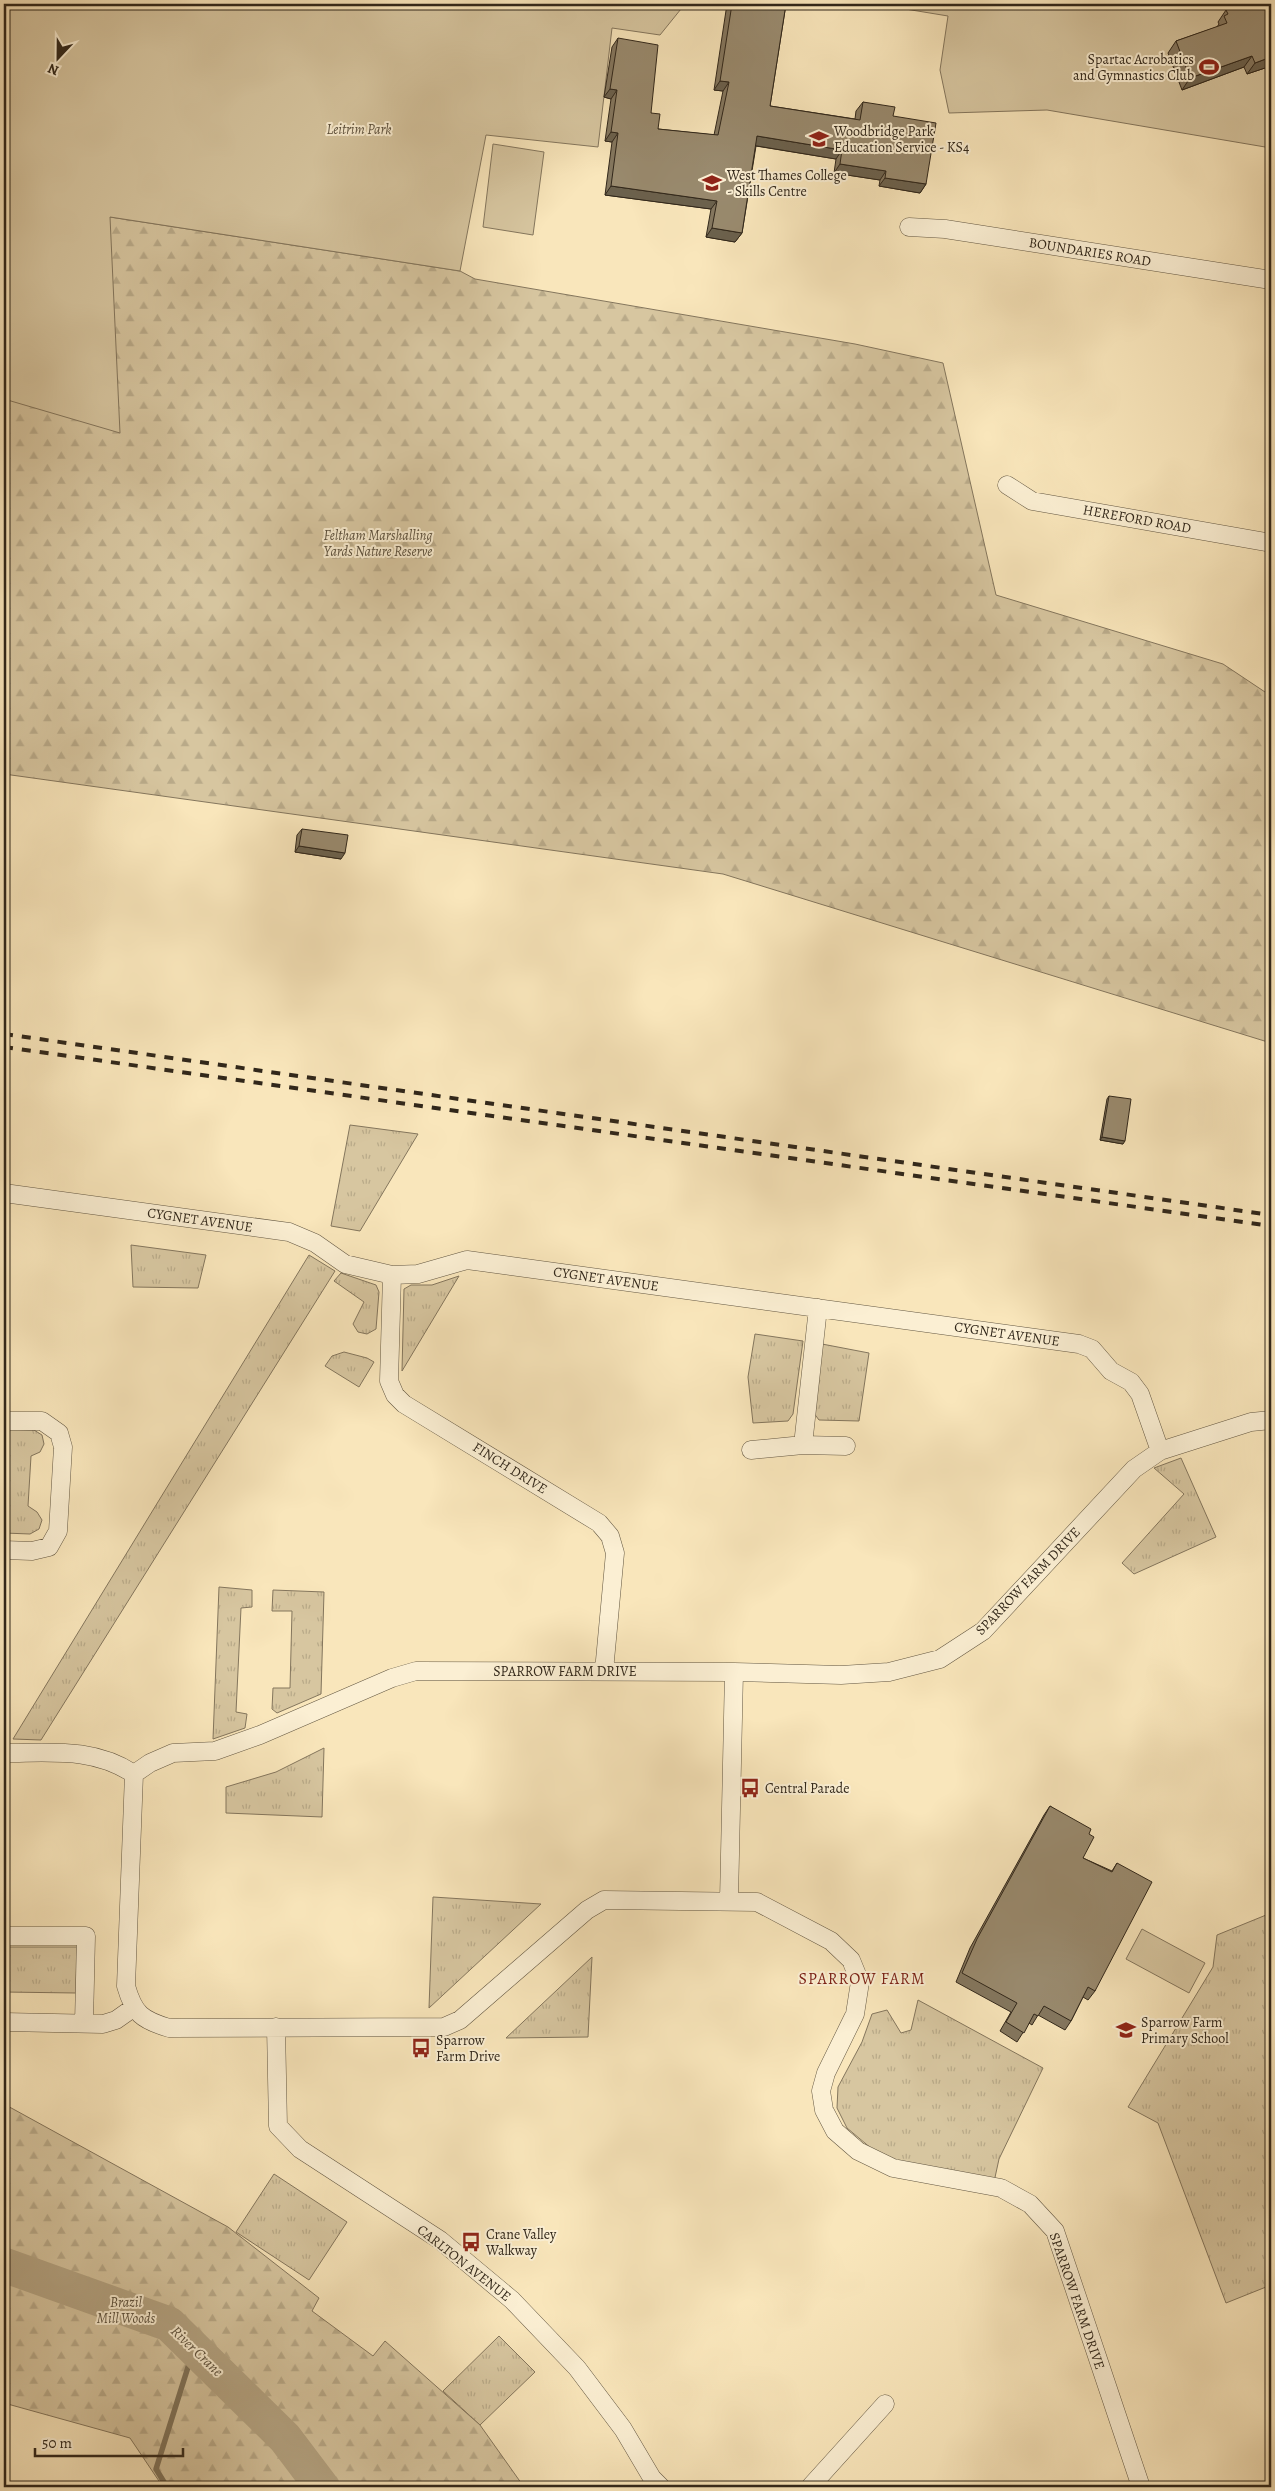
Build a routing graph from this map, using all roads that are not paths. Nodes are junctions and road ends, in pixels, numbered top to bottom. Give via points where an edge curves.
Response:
1 (909, 227) dead end
2 (1271, 280) edge
3 (1007, 485) dead end
4 (1271, 543) edge
5 (4, 1193) edge
6 (392, 1275) junction
7 (818, 1308) junction
8 (1271, 1420) edge
9 (4, 1421) edge
10 (803, 1445) junction
11 (846, 1446) dead end
12 (751, 1450) dead end
13 (1160, 1451) junction
14 (4, 1550) edge
15 (604, 1670) junction
16 (734, 1672) junction
17 (4, 1753) edge
18 (134, 1774) junction
19 (729, 1900) junction
20 (4, 1936) edge
21 (132, 2008) junction
22 (4, 2022) edge
23 (84, 2023) junction
24 (276, 2027) junction
25 (885, 2404) dead end
26 (661, 2487) edge
27 (810, 2487) edge
28 (1141, 2487) edge

1 - 2 street, BOUNDARIES ROAD via 945,229
3 - 4 street, HEREFORD ROAD via 1032,501
5 - 6 street, CYGNET AVENUE via 289,1232 315,1243 345,1264
6 - 7 street, CYGNET AVENUE via 418,1274 467,1260
6 - 15 street, FINCH DRIVE via 388,1381 395,1395 404,1404 599,1523 610,1536 616,1552
7 - 10 street
7 - 13 street, CYGNET AVENUE via 1079,1344 1092,1349 1111,1370 1131,1382 1140,1394
8 - 13 street, SPARROW FARM DRIVE via 1251,1422
9 - 14 street via 42,1421 59,1433 63,1447 58,1531 49,1547 32,1551
10 - 11 street
10 - 12 street
13 - 16 street, SPARROW FARM DRIVE via 1134,1469 983,1631 940,1659 880,1673
15 - 16 street, SPARROW FARM DRIVE
15 - 18 street, SPARROW FARM DRIVE via 416,1671 392,1678 260,1735 215,1751 173,1753
16 - 19 street
17 - 18 street via 90,1754 116,1762
18 - 21 street via 126,1986
19 - 24 street, SPARROW FARM DRIVE via 604,1900 587,1910 460,2020 444,2027
19 - 28 street, SPARROW FARM DRIVE via 757,1902 831,1941 850,1960 860,1982 856,2014 826,2073 822,2091 824,2110 835,2131 858,2151 893,2168 1001,2188 1030,2204 1055,2231
20 - 23 street via 86,1936
21 - 23 street via 104,2024
21 - 24 street, SPARROW FARM DRIVE via 150,2023 169,2028
22 - 23 street
24 - 26 street, CARLTON AVENUE via 278,2126 300,2149 440,2240 512,2300 577,2368
25 - 27 street

